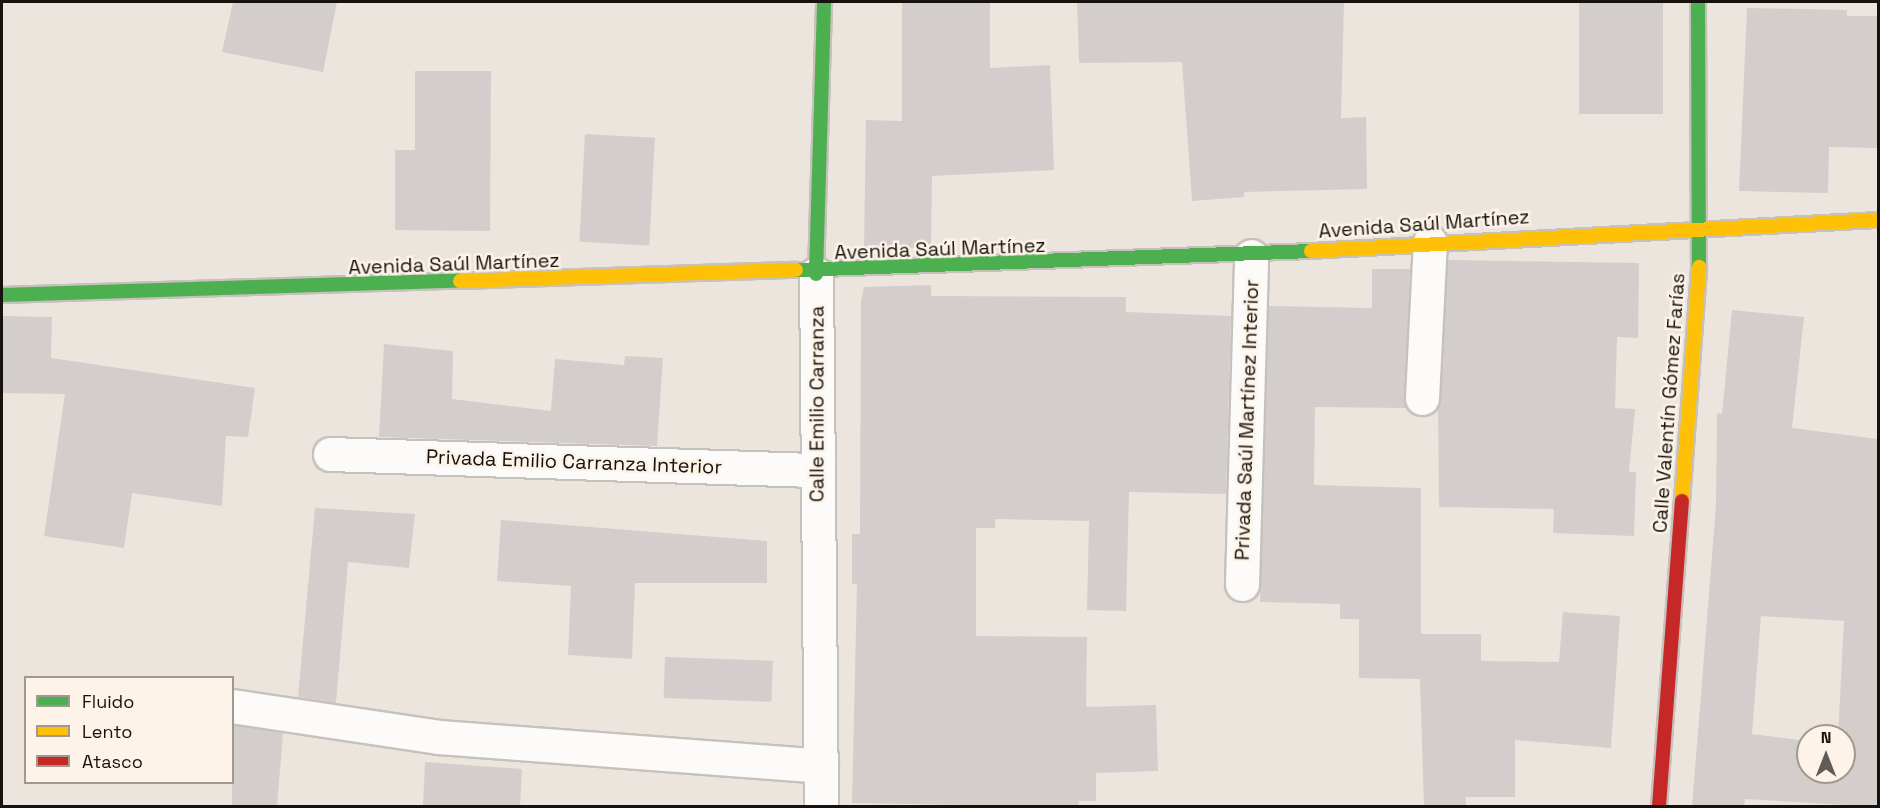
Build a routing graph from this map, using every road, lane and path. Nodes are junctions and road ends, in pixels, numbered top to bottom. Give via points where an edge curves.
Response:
1 (824, 2) edge
2 (1698, 2) edge
3 (1878, 220) edge
4 (1702, 227) junction
5 (1430, 242) junction
6 (1251, 256) junction
7 (816, 274) junction
8 (2, 295) edge
9 (1422, 398) dead end
10 (330, 454) dead end
11 (818, 470) junction
12 (1242, 584) dead end
13 (234, 706) edge
14 (821, 766) junction
15 (821, 807) edge
16 (1659, 807) edge

1 - 7 street, Calle Emilio Carranza
2 - 4 street, Calle Valentín Gómez Farías
3 - 4 street, Avenida Saúl Martínez
4 - 5 street, Avenida Saúl Martínez
4 - 16 street, Calle Valentín Gómez Farías
5 - 6 street, Avenida Saúl Martínez
5 - 9 street
6 - 7 street, Avenida Saúl Martínez
6 - 12 street, Privada Saúl Martínez Interior
7 - 8 street, Avenida Saúl Martínez
7 - 11 street, Calle Emilio Carranza
10 - 11 street, Privada Emilio Carranza Interior
11 - 14 street, Calle Emilio Carranza
13 - 14 street via 439,737
14 - 15 street, Calle Emilio Carranza

